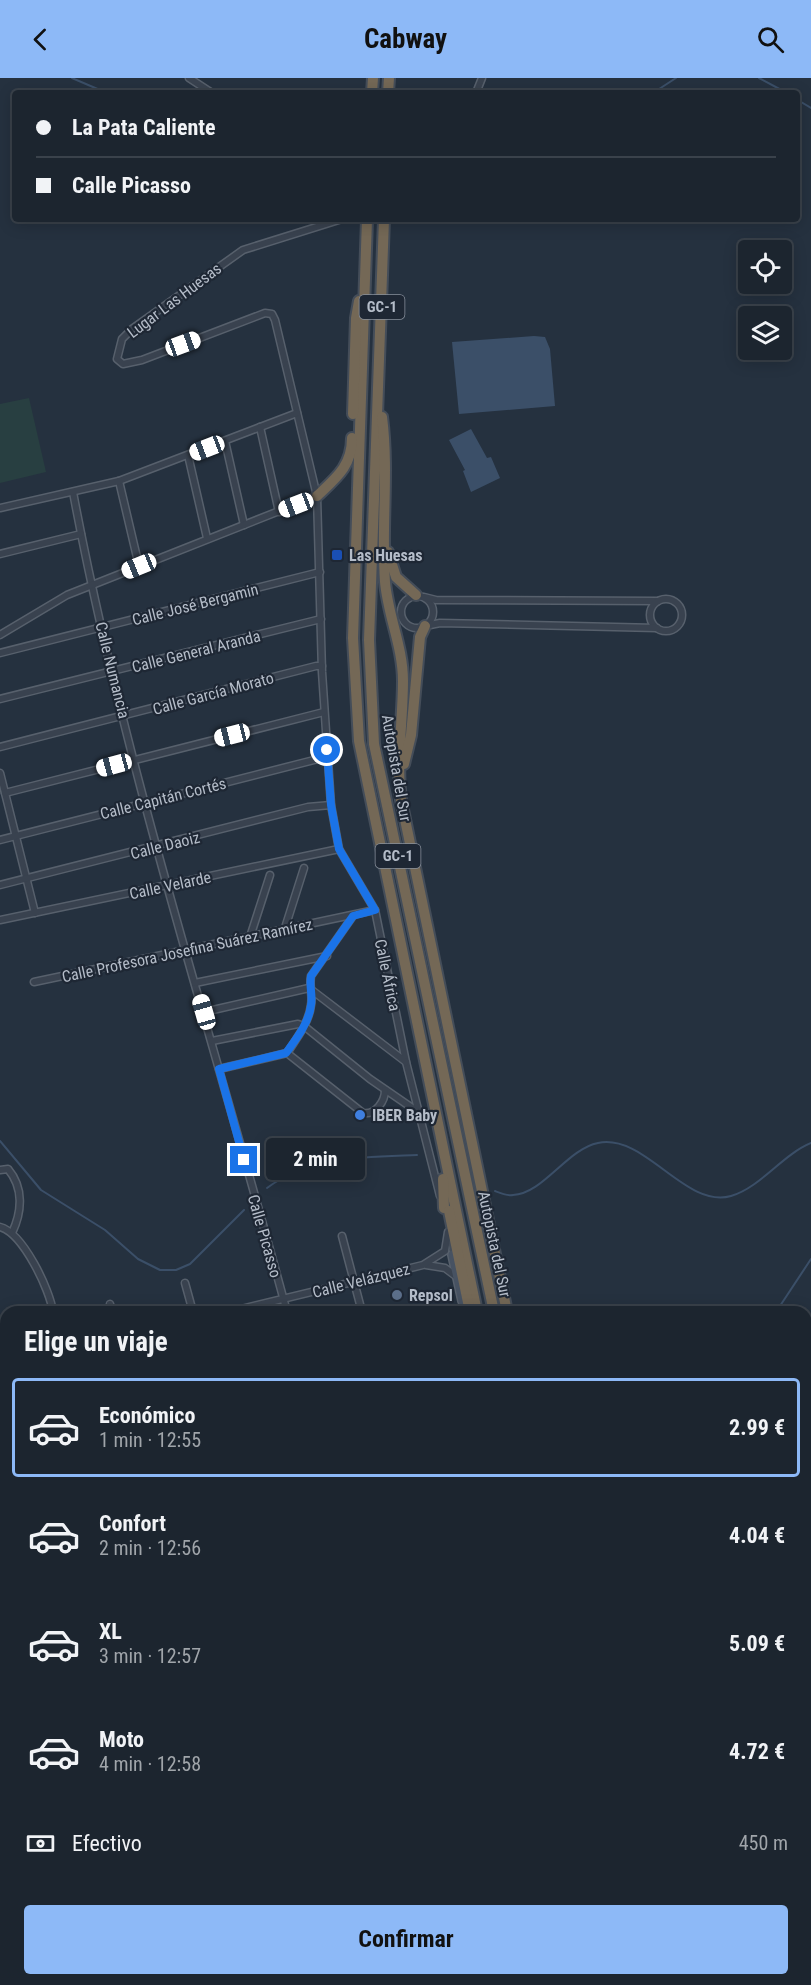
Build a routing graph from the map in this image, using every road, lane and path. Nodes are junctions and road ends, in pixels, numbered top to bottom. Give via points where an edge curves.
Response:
1 (189, 78) edge
2 (208, 90) edge
3 (332, 222) edge
4 (367, 222) edge
5 (384, 222) edge
6 (365, 267) junction
7 (275, 320) joint
8 (379, 396) junction
9 (297, 413) junction
10 (260, 427) junction
11 (225, 441) junction
12 (188, 454) junction
13 (119, 481) junction
14 (73, 492) junction
15 (317, 496) junction
16 (0, 508) edge
17 (279, 512) junction
18 (384, 518) junction
19 (244, 525) junction
20 (81, 534) junction
21 (207, 538) junction
22 (0, 554) edge
23 (139, 566) junction
24 (320, 572) junction
25 (92, 585) junction
26 (420, 596) junction
27 (658, 601) junction
28 (321, 619) junction
29 (425, 626) junction
30 (102, 628) junction
31 (657, 628) junction
32 (0, 634) edge
33 (0, 653) edge
34 (322, 666) junction
35 (113, 672) junction
36 (0, 699) edge
37 (324, 712) junction
38 (124, 716) junction
39 (0, 747) edge
40 (135, 759) junction
41 (327, 759) junction
42 (0, 773) edge
43 (5, 793) junction
44 (401, 800) junction
45 (146, 802) junction
46 (331, 805) junction
47 (16, 836) junction
48 (0, 840) edge
49 (157, 847) junction
50 (339, 849) junction
51 (304, 868) dead end
52 (270, 875) dead end
53 (26, 879) junction
54 (0, 885) edge
55 (167, 886) junction
56 (375, 910) junction
57 (34, 913) junction
58 (353, 916) junction
59 (0, 920) edge
60 (284, 931) junction
61 (250, 937) junction
62 (186, 951) junction
63 (327, 956) junction
64 (34, 982) dead end
65 (195, 983) junction
66 (309, 988) junction
67 (204, 1012) junction
68 (304, 1026) junction
69 (212, 1041) junction
70 (286, 1053) junction
71 (406, 1062) junction
72 (219, 1069) junction
73 (385, 1090) junction
74 (432, 1099) junction
75 (399, 1100) junction
76 (382, 1102) junction
77 (418, 1113) junction
78 (0, 1170) edge
79 (442, 1179) junction
80 (444, 1208) junction
81 (0, 1227) edge
82 (12, 1233) junction
83 (342, 1236) dead end
84 (449, 1239) junction
85 (423, 1265) junction
86 (457, 1277) junction
87 (354, 1281) junction
88 (184, 1283) dead end
89 (283, 1299) junction
90 (51, 1306) edge
91 (191, 1306) edge
92 (254, 1306) edge
93 (285, 1306) edge
94 (360, 1306) edge
95 (466, 1306) edge
96 (467, 1306) edge
97 (476, 1306) edge
98 (493, 1306) edge
99 (506, 1306) edge

1 - 2 street
3 - 7 street, Lugar Las Huesas via 243,250 230,258 132,329 122,339 117,359 123,364 142,360 265,313 272,314
4 - 6 highway, Autopista del Sur / GC-1
5 - 8 highway, Autopista del Sur / GC-1
6 - 15 highway via 356,318 352,450 346,468
6 - 74 highway, Autopista del Sur / GC-1 via 354,684 359,741
7 - 9 street, Calle África
8 - 18 highway via 386,446
8 - 98 highway, Autopista del Sur / GC-1 via 369,640 374,744
9 - 10 street
9 - 15 street, Calle África
10 - 11 street
10 - 17 street
11 - 12 street
11 - 19 street
12 - 13 street
12 - 21 street
13 - 14 street
13 - 23 street
14 - 16 street
14 - 20 street, Calle Numancia
15 - 17 street
15 - 24 street, Calle África
17 - 19 street
18 - 26 highway via 389,558 396,577
18 - 44 highway via 387,603 403,681 398,776
19 - 21 street
20 - 22 street
20 - 25 street, Calle Numancia
21 - 23 street
23 - 25 street
24 - 28 street, Calle África
24 - 30 street, Calle José Bergamin
25 - 30 street, Calle Numancia
25 - 32 street via 50,603
26 - 27 street via 436,600
26 - 29 street via 431,604 433,614
26 - 29 street via 403,603 400,614 410,626
27 - 31 street via 650,614
27 - 31 street via 673,600 683,612 681,623 673,630
28 - 34 street, Calle África
28 - 35 street, Calle General Aranda
29 - 31 street via 440,623
29 - 44 highway via 420,638
30 - 33 street, Calle José Bergamin
30 - 35 street, Calle Numancia
34 - 37 street, Calle África
34 - 38 street, Calle García Morato
35 - 36 street, Calle General Aranda
35 - 38 street, Calle Numancia
37 - 40 street
37 - 41 street, Calle África
38 - 39 street, Calle García Morato
38 - 40 street, Calle Numancia
40 - 43 street
40 - 45 street, Calle Numancia
41 - 45 street, Calle Capitán Cortés
41 - 46 street, Calle África
42 - 43 street
43 - 47 street
44 - 99 highway
45 - 47 street, Calle Capitán Cortés
45 - 49 street, Calle Numancia
46 - 49 street, Calle Daoiz via 308,807
46 - 50 street, Calle África
47 - 48 street, Calle Capitán Cortés
47 - 53 street
49 - 53 street, Calle Daoiz
49 - 55 street, Calle Numancia
50 - 55 street, Calle Velarde
50 - 56 street, Calle África
51 - 60 street
52 - 61 street
53 - 54 street, Calle Daoiz
53 - 57 street
55 - 57 street, Calle Velarde
55 - 62 street, Calle Numancia
56 - 58 street, Calle Profesora Josefina Suárez Ramírez
56 - 71 street, Calle África
57 - 59 street, Calle Velarde
58 - 60 street, Calle Profesora Josefina Suárez Ramírez
58 - 63 street
60 - 61 street, Calle Profesora Josefina Suárez Ramírez
61 - 62 street, Calle Profesora Josefina Suárez Ramírez
62 - 64 street, Calle Profesora Josefina Suárez Ramírez
62 - 65 street, Calle Picasso
63 - 65 street
63 - 66 street via 311,976
65 - 67 street, Calle Picasso
66 - 67 street
66 - 68 street via 311,1008
66 - 71 street
67 - 69 street, Calle Picasso
68 - 69 street
68 - 70 street
68 - 73 street
69 - 72 street, Calle Picasso
70 - 72 street
70 - 76 street via 363,1113 373,1111
71 - 77 street, Calle África
72 - 89 street, Calle Picasso
73 - 75 street
73 - 76 street
74 - 79 highway
74 - 97 highway, Autopista del Sur / GC-1
75 - 76 street
75 - 77 street
77 - 80 street, Calle África
78 - 82 street via 9,1169 16,1178 21,1211
79 - 80 highway
79 - 96 highway
80 - 84 street, Calle África
81 - 82 street
82 - 90 street via 48,1293
83 - 87 street
84 - 85 street, Calle Velázquez via 446,1251
84 - 86 street
85 - 86 street, Calle Velázquez via 445,1268
85 - 87 street, Calle Velázquez
86 - 95 street
87 - 89 street, Calle Velázquez
87 - 94 street
88 - 91 street
89 - 92 street, Calle Velázquez
89 - 93 street, Calle Picasso

